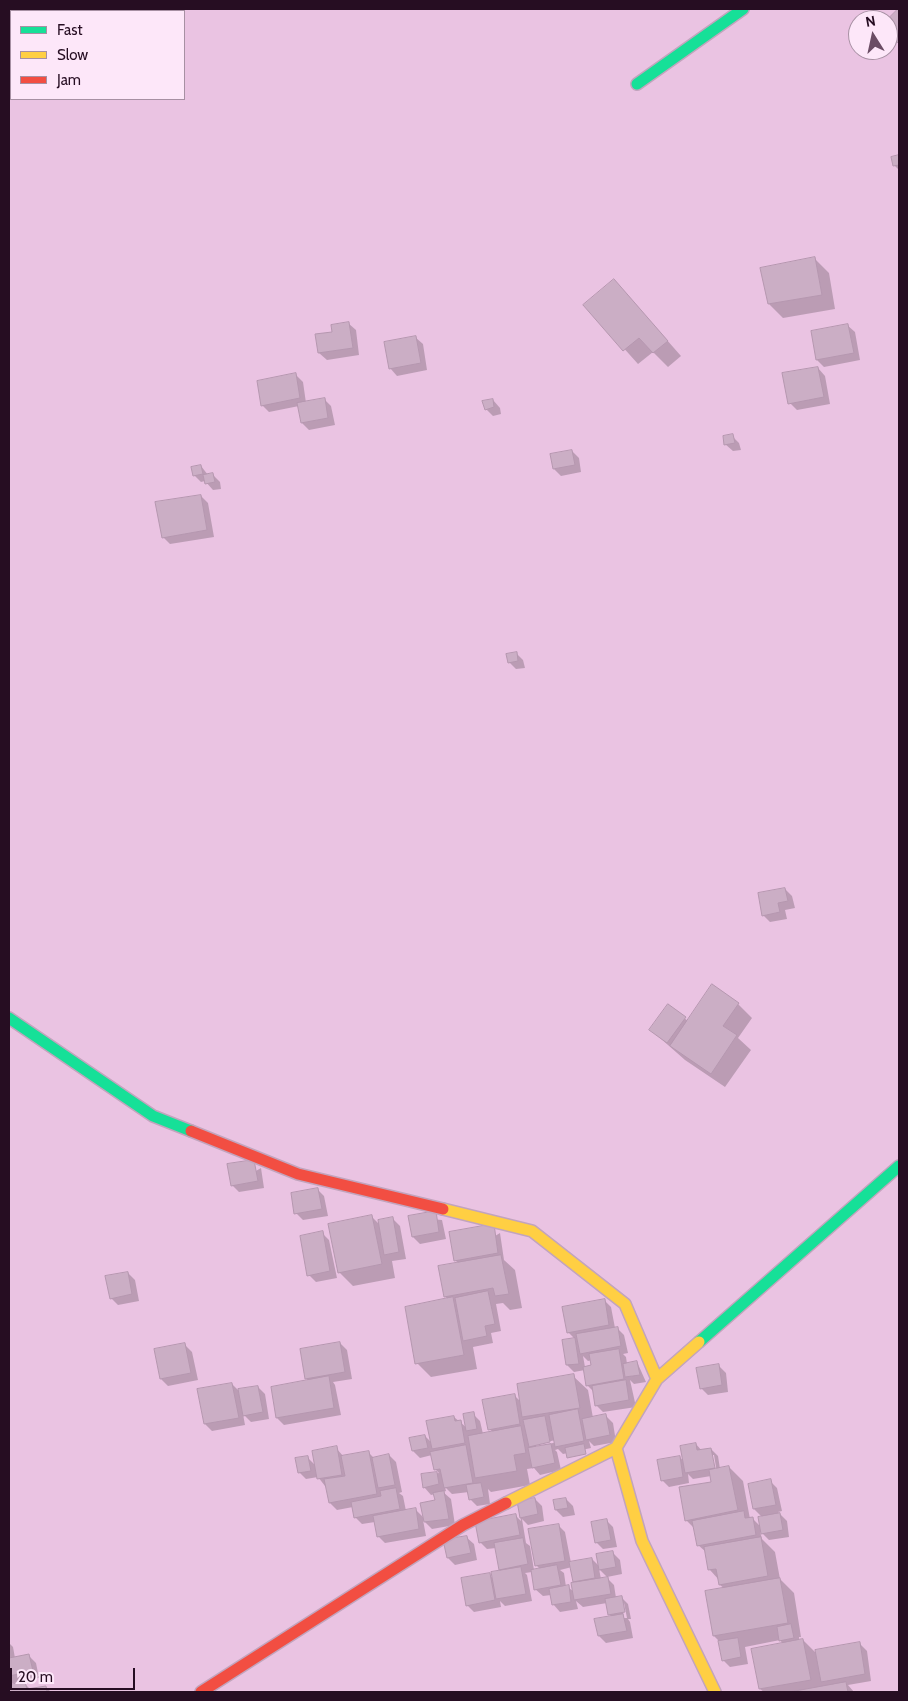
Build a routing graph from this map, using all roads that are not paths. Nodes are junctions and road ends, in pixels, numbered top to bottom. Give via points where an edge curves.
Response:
1 (743, 9) edge
2 (637, 84) dead end
3 (9, 1018) edge
4 (899, 1166) edge
5 (657, 1379) junction
6 (616, 1448) junction
7 (201, 1692) edge
8 (715, 1692) edge

1 - 2 street
3 - 5 street via 153,1116 298,1174 532,1231 625,1304
4 - 5 street
5 - 6 street
6 - 7 street via 463,1525
6 - 8 street via 642,1541

